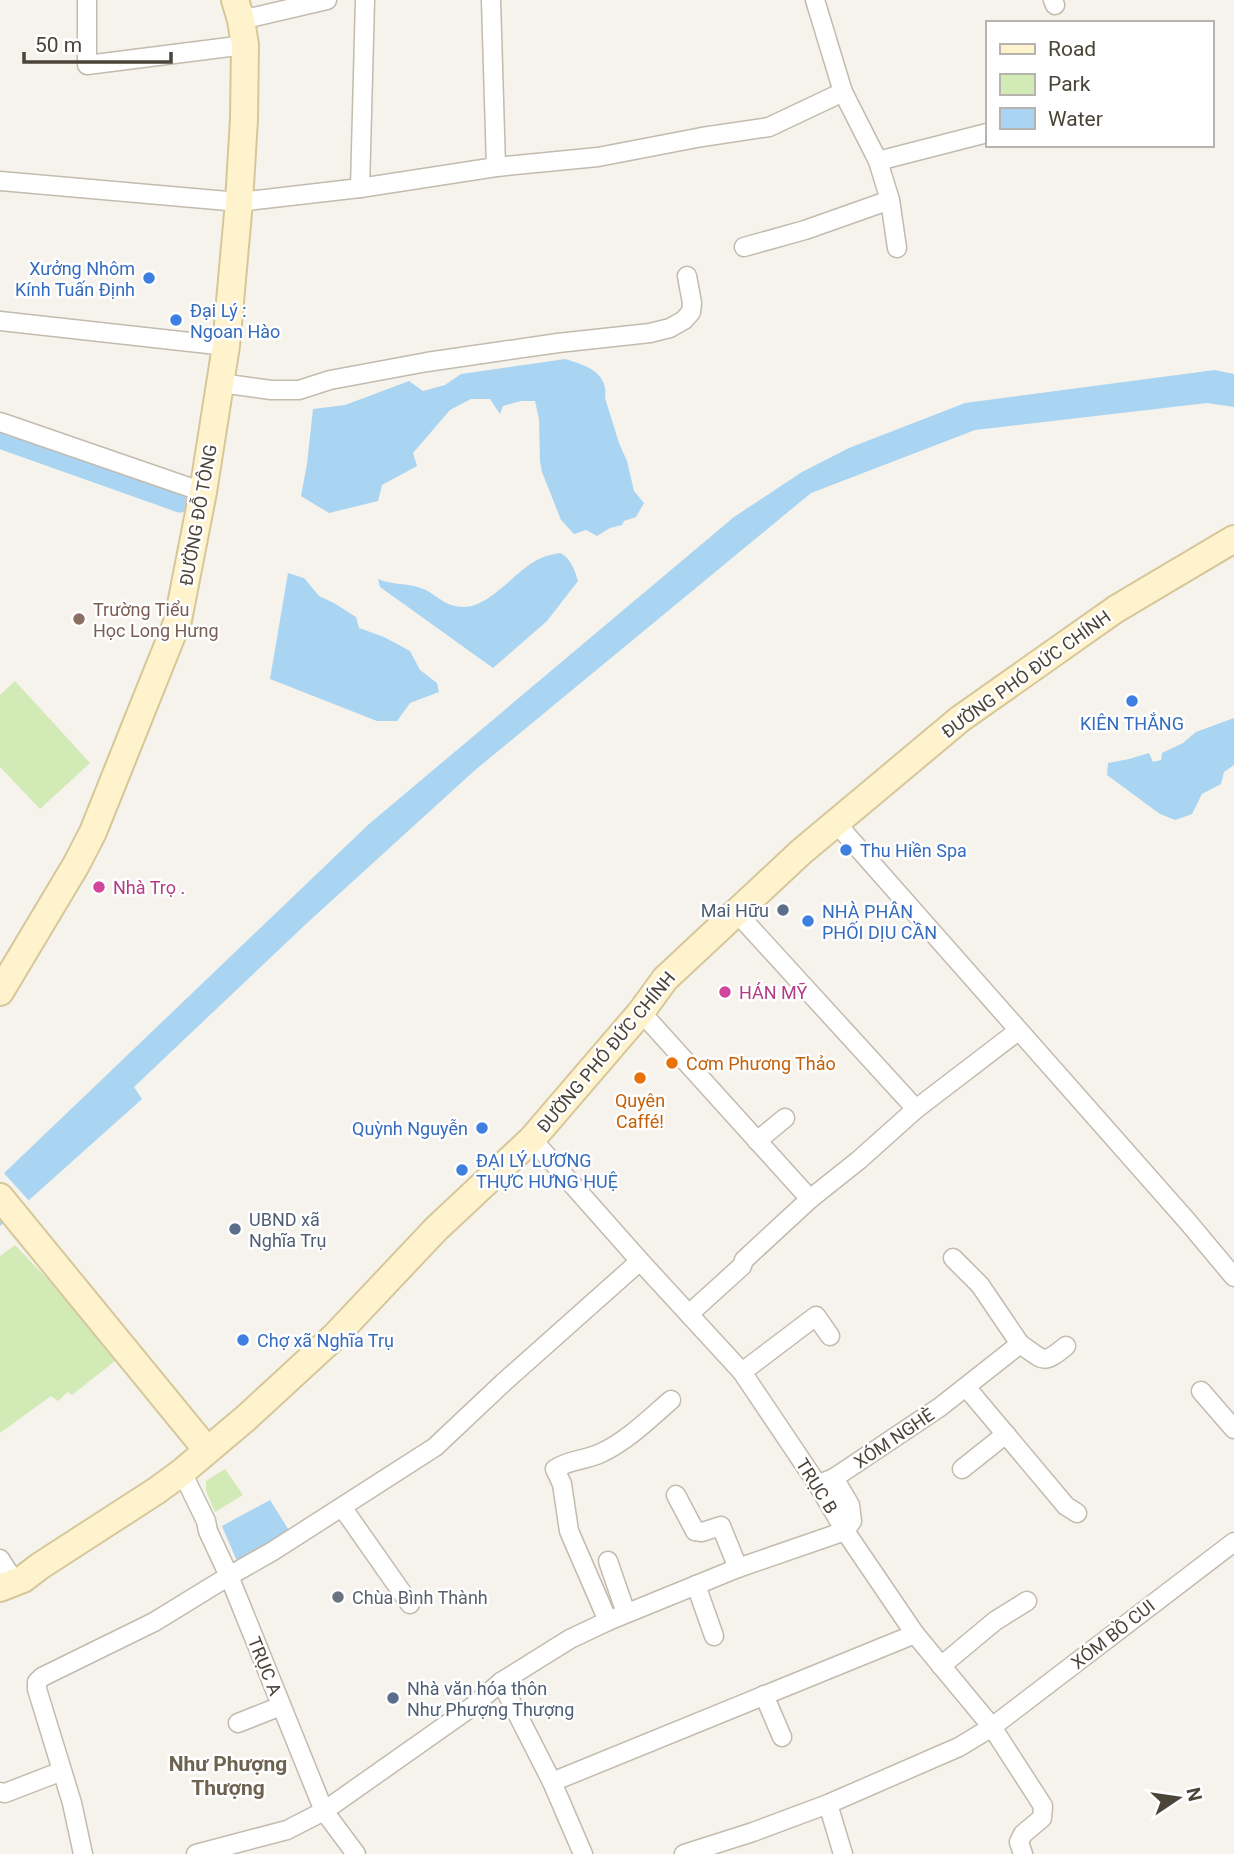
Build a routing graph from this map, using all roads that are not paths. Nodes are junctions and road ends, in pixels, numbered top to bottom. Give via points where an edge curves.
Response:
1 (87, 0) edge
2 (327, 0) edge
3 (365, 0) edge
4 (491, 0) edge
5 (815, 0) edge
6 (240, 22) edge
7 (843, 92) junction
8 (986, 133) edge
9 (878, 161) junction
10 (496, 167) junction
11 (0, 181) edge
12 (360, 188) junction
13 (890, 200) junction
14 (239, 202) junction
15 (744, 247) dead end
16 (897, 248) dead end
17 (687, 276) dead end
18 (0, 321) edge
19 (226, 346) junction
20 (220, 383) junction
21 (0, 422) edge
22 (203, 492) junction
23 (1234, 539) edge
24 (836, 823) junction
25 (737, 912) junction
26 (0, 992) edge
27 (641, 1012) junction
28 (1018, 1031) junction
29 (916, 1109) junction
30 (785, 1118) dead end
31 (532, 1139) junction
32 (757, 1141) junction
33 (0, 1197) edge
34 (810, 1199) junction
35 (953, 1258) dead end
36 (640, 1261) junction
37 (1234, 1277) edge
38 (689, 1314) junction
39 (830, 1336) dead end
40 (1020, 1344) junction
41 (1066, 1346) dead end
42 (742, 1372) junction
43 (966, 1387) junction
44 (1201, 1391) dead end
45 (671, 1400) dead end
46 (1234, 1429) edge
47 (1006, 1434) junction
48 (207, 1450) junction
49 (962, 1469) dead end
50 (182, 1472) junction
51 (826, 1482) junction
52 (677, 1494) dead end
53 (342, 1507) junction
54 (1077, 1513) dead end
55 (845, 1531) junction
56 (1234, 1542) edge
57 (608, 1560) dead end
58 (738, 1568) junction
59 (5, 1576) edge
60 (229, 1576) junction
61 (696, 1585) junction
62 (1027, 1601) dead end
63 (410, 1604) dead end
64 (626, 1613) junction
65 (608, 1620) junction
66 (915, 1634) junction
67 (714, 1636) dead end
68 (941, 1666) junction
69 (501, 1682) junction
70 (764, 1695) junction
71 (281, 1706) junction
72 (238, 1723) dead end
73 (992, 1727) junction
74 (782, 1737) dead end
75 (62, 1771) junction
76 (552, 1782) junction
77 (0, 1792) edge
78 (828, 1804) junction
79 (324, 1811) junction
80 (228, 1850) edge
81 (83, 1854) edge
82 (196, 1854) edge
83 (356, 1854) edge
84 (583, 1854) edge
85 (684, 1854) edge
86 (842, 1854) edge
87 (1023, 1854) edge

1 - 6 street via 88,65
2 - 6 street
3 - 12 street
4 - 10 street
5 - 7 street
6 - 14 main road, ĐƯỜNG ĐỖ TÔNG via 244,119
7 - 9 street
7 - 10 street via 769,127 598,157
8 - 9 street
9 - 13 street
10 - 12 street
11 - 14 street
12 - 14 street
13 - 15 street
13 - 16 street
14 - 19 main road, ĐƯỜNG ĐỖ TÔNG
17 - 20 street via 691,312 670,328 650,333 427,362 299,390
18 - 19 street
19 - 20 main road, ĐƯỜNG ĐỖ TÔNG
20 - 22 main road, ĐƯỜNG ĐỖ TÔNG
21 - 22 street
22 - 26 main road, ĐƯỜNG ĐỖ TÔNG via 178,620 93,832
23 - 24 main road, ĐƯỜNG PHÓ ĐỨC CHÍNH via 1116,609 960,719
24 - 25 main road, ĐƯỜNG PHÓ ĐỨC CHÍNH
24 - 28 street
25 - 27 main road, ĐƯỜNG PHÓ ĐỨC CHÍNH via 665,979
25 - 29 street
27 - 31 main road, ĐƯỜNG PHÓ ĐỨC CHÍNH
27 - 32 street
28 - 29 street
28 - 37 street
29 - 34 street
30 - 32 street
31 - 36 street, TRỤC B
31 - 48 main road, ĐƯỜNG PHÓ ĐỨC CHÍNH via 436,1229 335,1336
32 - 34 street
33 - 48 main road
34 - 38 street
35 - 40 street via 980,1285
36 - 38 street, TRỤC B
36 - 53 street via 435,1447
38 - 42 street, TRỤC B
39 - 42 street via 816,1316
40 - 41 street via 1045,1359
40 - 43 street, XÓM NGHÈ
42 - 51 street, TRỤC B
43 - 47 street
43 - 51 street, XÓM NGHÈ
44 - 46 street
45 - 65 street via 618,1444 555,1469 562,1484 569,1531
47 - 49 street
47 - 54 street via 1066,1506
48 - 50 main road, ĐƯỜNG PHÓ ĐỨC CHÍNH
50 - 59 main road, ĐƯỜNG PHÓ ĐỨC CHÍNH via 23,1579
50 - 60 street, TRỤC A
51 - 55 street, TRỤC B
52 - 58 street via 695,1531 721,1526
53 - 60 street
53 - 63 street
55 - 58 street
55 - 66 street, TRỤC B
56 - 73 street, XÓM BỒ CUI
57 - 64 street
58 - 61 street
60 - 71 street, TRỤC A
60 - 75 street via 154,1622 37,1682
61 - 64 street
61 - 67 street
62 - 68 street
64 - 65 street
65 - 69 street
66 - 68 street, TRỤC B
66 - 70 street
68 - 73 street, TRỤC B
69 - 76 street
69 - 79 street
70 - 74 street
70 - 76 street
71 - 72 street
71 - 79 street, TRỤC A
73 - 78 street, XÓM BỒ CUI
73 - 87 street, TRỤC B via 1043,1805 1042,1818 1019,1842
75 - 77 street
75 - 81 street
76 - 84 street
78 - 85 street, XÓM BỒ CUI
78 - 86 street
79 - 80 street via 287,1830
79 - 83 street, TRỤC A
80 - 82 street

